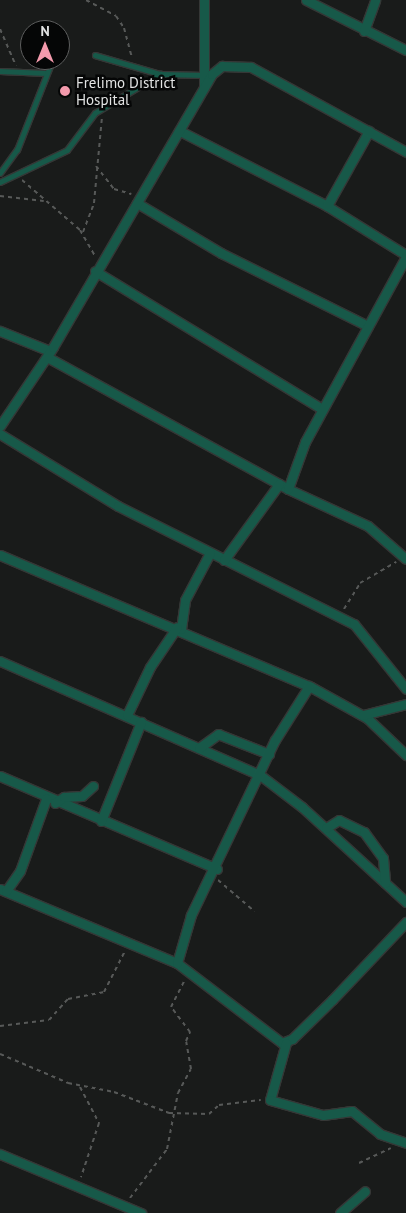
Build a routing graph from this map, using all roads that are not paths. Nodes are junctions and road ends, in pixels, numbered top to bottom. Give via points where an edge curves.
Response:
1 (204, 0) edge
2 (306, 0) edge
3 (375, 0) edge
4 (364, 31) junction
5 (406, 50) edge
6 (95, 55) dead end
7 (48, 70) edge
8 (0, 71) edge
9 (46, 73) junction
10 (160, 74) junction
11 (204, 75) junction
12 (204, 89) junction
13 (369, 131) junction
14 (182, 132) junction
15 (406, 152) edge
16 (0, 173) edge
17 (0, 182) edge
18 (139, 201) junction
19 (327, 206) junction
20 (406, 256) edge
21 (96, 270) junction
22 (368, 326) junction
23 (0, 331) edge
24 (49, 354) junction
25 (322, 409) junction
26 (0, 426) edge
27 (0, 434) edge
28 (279, 484) junction
29 (288, 489) junction
30 (210, 553) junction
31 (0, 555) edge
32 (405, 559) edge
33 (224, 560) junction
34 (179, 628) junction
35 (0, 661) edge
36 (309, 686) junction
37 (406, 689) edge
38 (406, 704) edge
39 (127, 715) junction
40 (363, 715) junction
41 (141, 722) junction
42 (199, 748) junction
43 (268, 754) junction
44 (406, 755) edge
45 (0, 776) edge
46 (260, 776) junction
47 (93, 786) dead end
48 (50, 801) junction
49 (101, 821) junction
50 (326, 828) junction
51 (215, 872) junction
52 (385, 883) junction
53 (3, 890) edge
54 (406, 902) edge
55 (406, 922) edge
56 (177, 963) junction
57 (286, 1042) junction
58 (404, 1143) edge
59 (0, 1154) edge
60 (365, 1191) dead end
61 (141, 1213) edge
62 (340, 1213) edge

1 - 11 street
2 - 4 street
3 - 4 street
4 - 5 street
6 - 10 lane
7 - 9 lane
8 - 9 lane
9 - 16 lane via 18,150
10 - 11 lane
10 - 17 lane via 102,107 67,150
11 - 12 street
12 - 13 street via 222,66 251,67
12 - 14 street
13 - 15 street
13 - 19 street
14 - 18 street
14 - 19 street
18 - 21 street
18 - 22 street via 221,253
19 - 20 street
20 - 22 street
21 - 24 street
21 - 25 street
22 - 25 street
23 - 24 street
24 - 26 street
24 - 28 street
25 - 29 street
27 - 30 street via 118,506
28 - 29 street
28 - 33 street
29 - 32 street via 368,526
30 - 33 street
30 - 34 street via 185,600
31 - 34 street
33 - 37 street via 341,616 362,631
34 - 36 street
34 - 39 street via 150,666
35 - 39 street
36 - 40 street
36 - 43 street
38 - 40 street
39 - 41 street
40 - 44 street
41 - 42 street
41 - 49 street
42 - 43 street via 218,734
42 - 46 street
43 - 46 street
45 - 48 street
46 - 50 street
46 - 51 street
47 - 48 street via 82,796
48 - 49 street
48 - 53 street via 20,871
49 - 51 street
50 - 52 street
50 - 52 street via 340,820 364,832 384,858
51 - 56 street via 186,928
52 - 54 street
53 - 56 street
55 - 57 street
56 - 57 street via 268,1035
57 - 58 street via 268,1098 323,1115 352,1111 380,1134
59 - 61 street
60 - 62 street

